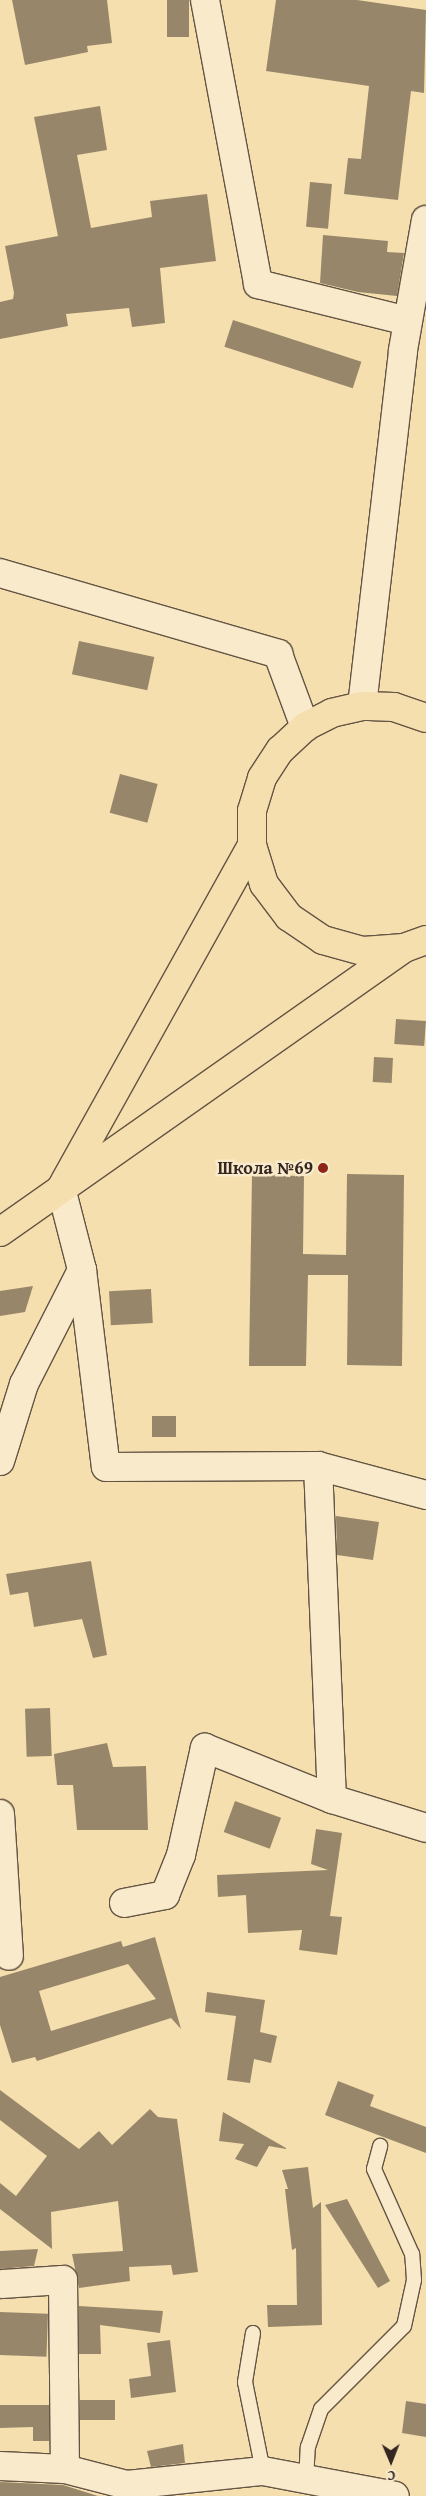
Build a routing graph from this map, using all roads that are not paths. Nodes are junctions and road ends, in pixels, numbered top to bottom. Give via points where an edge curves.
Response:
1 (205, 0) edge
2 (426, 220) edge
3 (408, 321) junction
4 (0, 573) edge
5 (362, 706) junction
6 (426, 717) edge
7 (305, 727) junction
8 (252, 845) junction
9 (415, 944) edge
10 (61, 1188) junction
11 (0, 1232) edge
12 (82, 1270) junction
13 (0, 1461) edge
14 (318, 1466) junction
15 (426, 1495) edge
16 (332, 1799) junction
17 (0, 1814) edge
18 (426, 1828) edge
19 (124, 1903) dead end
20 (9, 1956) dead end
21 (380, 2146) dead end
22 (2, 2284) dead end
23 (253, 2333) dead end
24 (0, 2466) edge
25 (65, 2469) junction
26 (263, 2471) junction
27 (306, 2481) junction
28 (194, 2487) edge
29 (395, 2496) edge

1 - 3 street via 258,284
2 - 3 street
3 - 5 street
4 - 7 street via 278,654
5 - 6 main road via 394,707
5 - 7 main road via 332,712
7 - 8 main road via 280,750 262,778 252,811
8 - 9 main road via 264,884 289,917 323,940 363,951
8 - 10 main road
9 - 10 main road
10 - 11 main road
10 - 12 street
12 - 13 street via 24,1384
12 - 14 street via 106,1467
14 - 15 street
14 - 16 street
16 - 18 street
16 - 19 street via 205,1748 181,1855 165,1895
17 - 20 street
21 - 27 lane via 374,2169 412,2254 414,2280 404,2326 321,2409 308,2447
22 - 25 street via 63,2280
23 - 26 lane via 245,2382
24 - 25 street
25 - 28 street via 127,2484
26 - 27 street
26 - 28 street
27 - 29 street

